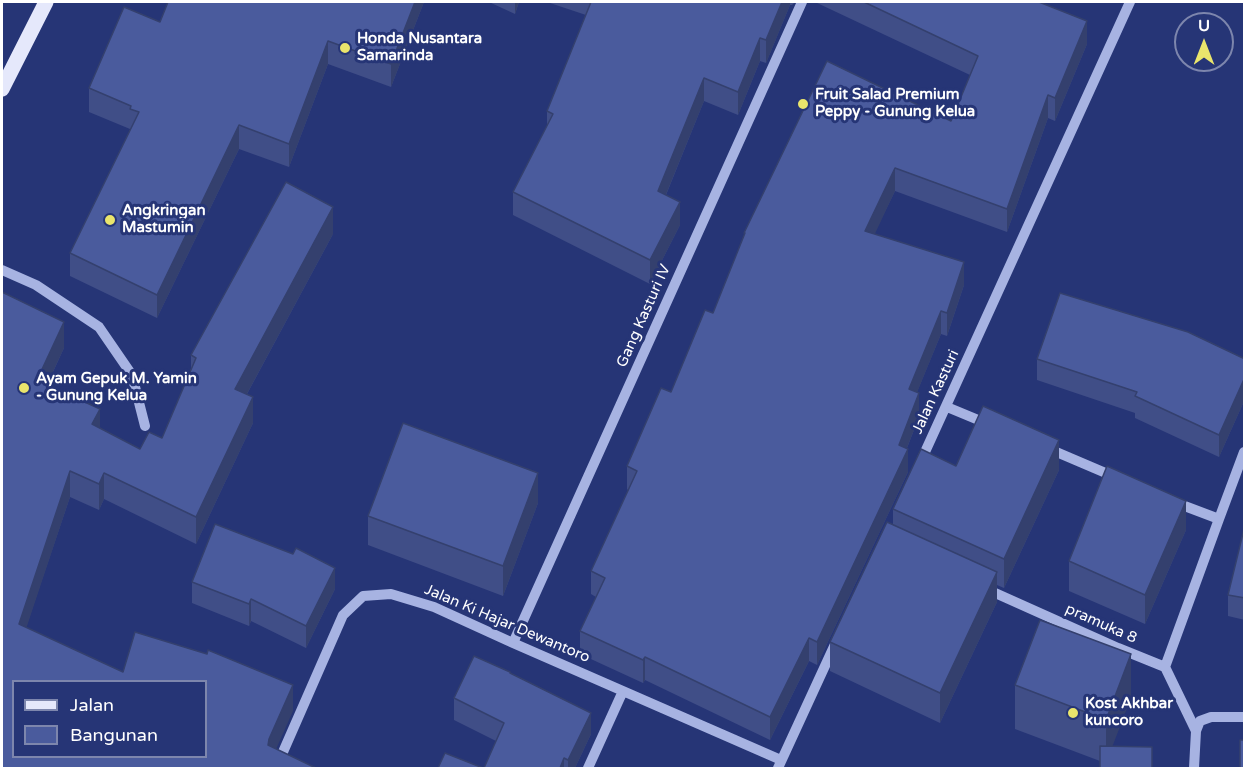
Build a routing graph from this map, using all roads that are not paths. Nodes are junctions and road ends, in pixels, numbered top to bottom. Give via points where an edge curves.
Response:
1 (46, 2) edge
2 (802, 2) edge
3 (1130, 2) edge
4 (2, 89) edge
5 (2, 270) edge
6 (947, 407) junction
7 (145, 426) dead end
8 (1001, 429) edge
9 (1034, 443) edge
10 (1245, 452) edge
11 (917, 469) edge
12 (1122, 480) edge
13 (1166, 498) edge
14 (1218, 519) junction
15 (979, 586) edge
16 (838, 637) edge
17 (513, 643) junction
18 (1165, 667) junction
19 (623, 691) junction
20 (1245, 717) edge
21 (1196, 731) junction
22 (779, 764) edge
23 (276, 768) edge
24 (588, 768) edge
25 (1194, 768) edge

1 - 4 main road
2 - 17 street, Gang Kasturi IV
3 - 6 street, Jalan Kasturi
5 - 7 street via 36,285 99,327 132,375
6 - 8 street
6 - 11 street, Jalan Kasturi
9 - 12 street
10 - 14 street
13 - 14 street
14 - 18 street
15 - 18 street, pramuka 8
16 - 22 street
17 - 19 street, Jalan Ki Hajar Dewantoro
17 - 23 street, Jalan Ki Hajar Dewantoro via 434,607 391,594 363,596 343,615
18 - 21 street
19 - 22 street, Jalan Ki Hajar Dewantoro
19 - 24 street
20 - 21 street via 1203,719
21 - 25 street

